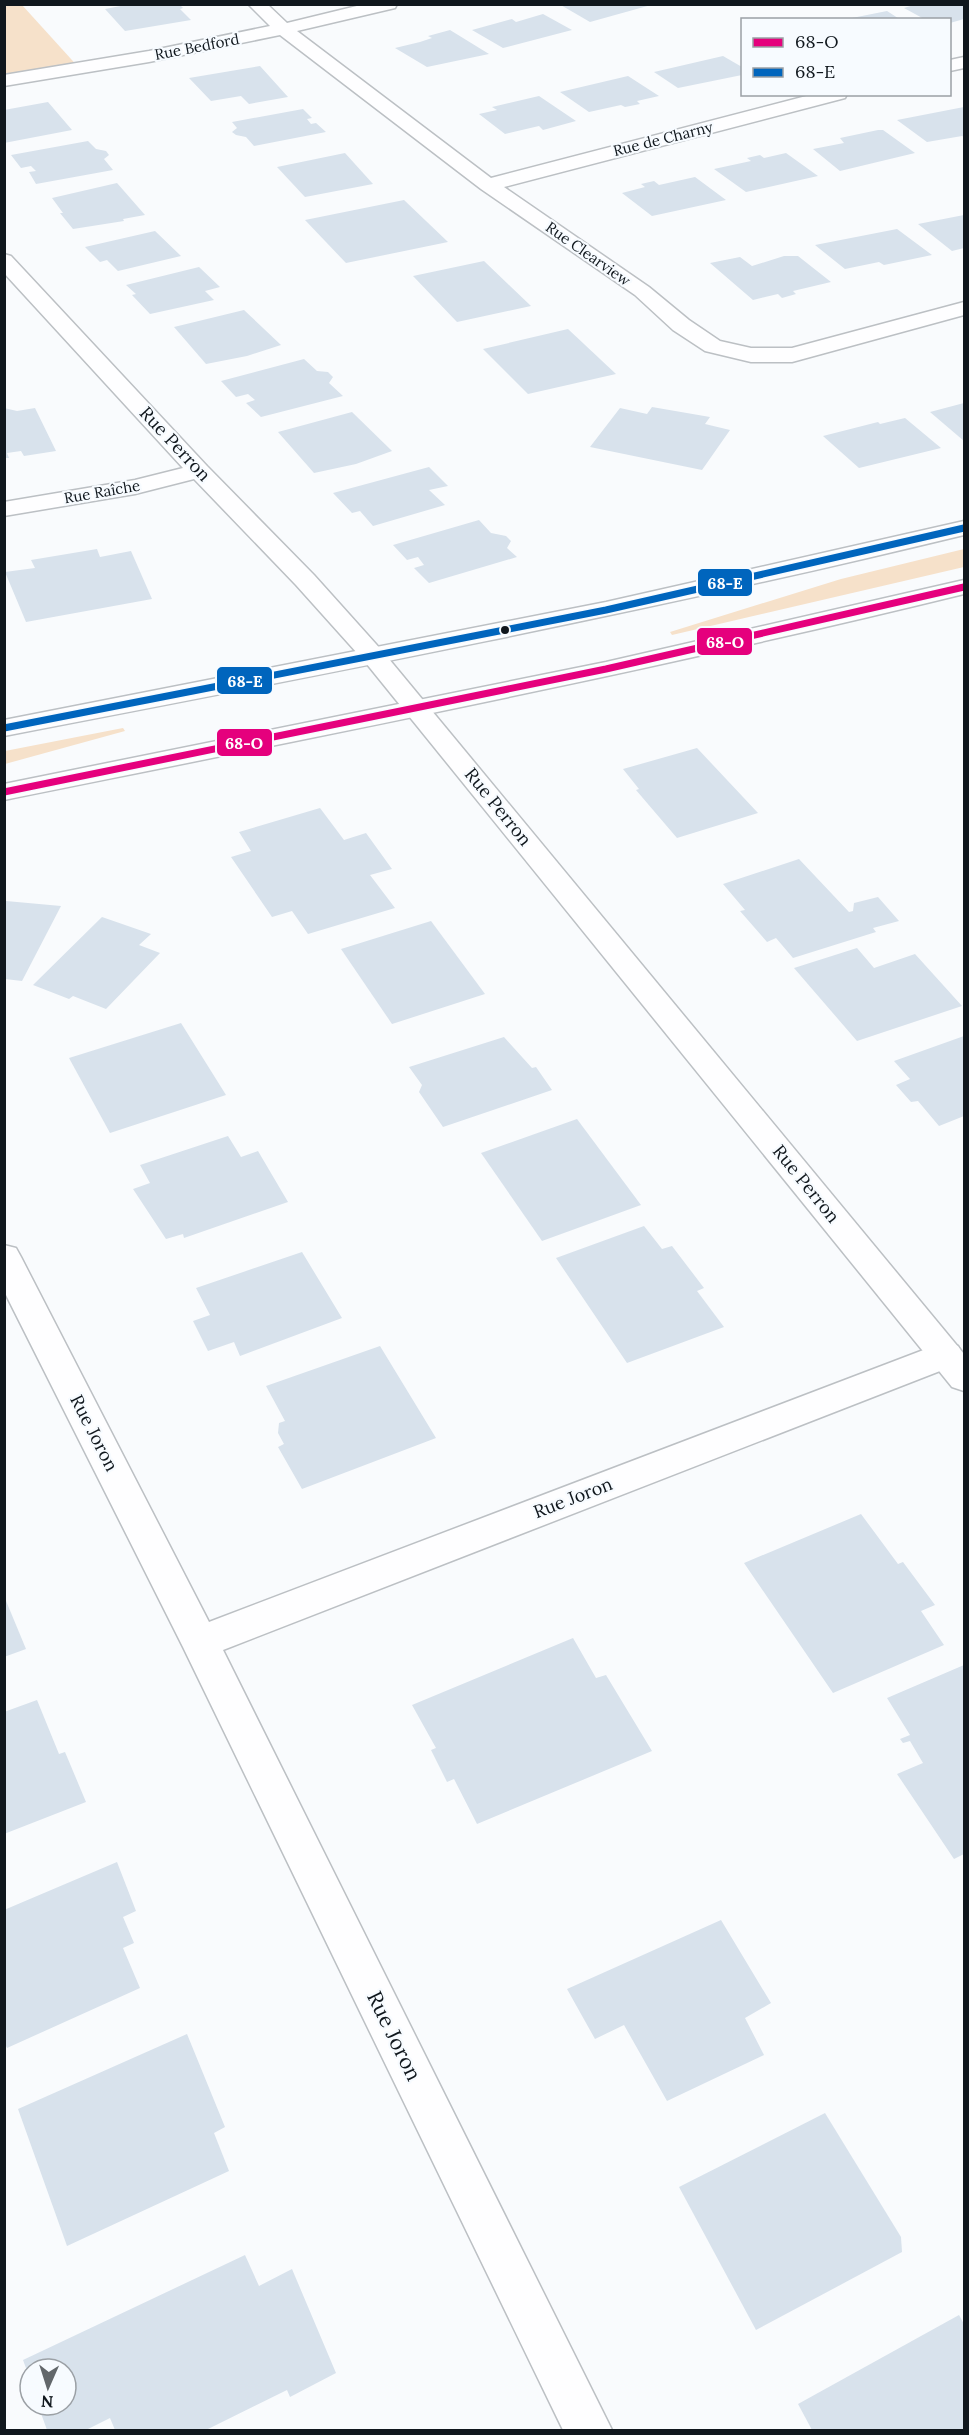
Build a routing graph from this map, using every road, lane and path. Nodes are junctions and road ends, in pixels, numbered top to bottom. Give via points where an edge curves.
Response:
1 (256, 4) edge
2 (389, 4) edge
3 (285, 30) junction
4 (4, 81) edge
5 (830, 96) edge
6 (488, 185) junction
7 (7, 266) edge
8 (964, 308) edge
9 (199, 471) junction
10 (4, 509) edge
11 (964, 528) edge
12 (964, 587) edge
13 (375, 658) junction
14 (420, 710) junction
15 (4, 728) edge
16 (4, 792) edge
17 (4, 1257) edge
18 (955, 1367) edge
19 (200, 1642) junction
20 (588, 2430) edge

1 - 3 street, Rue Clearview
2 - 3 street, Rue Bedford
3 - 4 street, Rue Bedford
3 - 6 street, Rue Clearview
5 - 6 street, Rue de Charny
6 - 8 street, Rue Clearview via 642,291 697,338 731,352 773,356 812,351
7 - 9 street, Rue Perron
9 - 10 street, Rue Raîche
9 - 13 street, Rue Perron
11 - 13 street
12 - 14 street
13 - 14 street, Rue Perron
13 - 15 street
14 - 16 street
14 - 18 street, Rue Perron
17 - 19 street, Rue Joron
18 - 19 street, Rue Joron
19 - 20 street, Rue Joron

